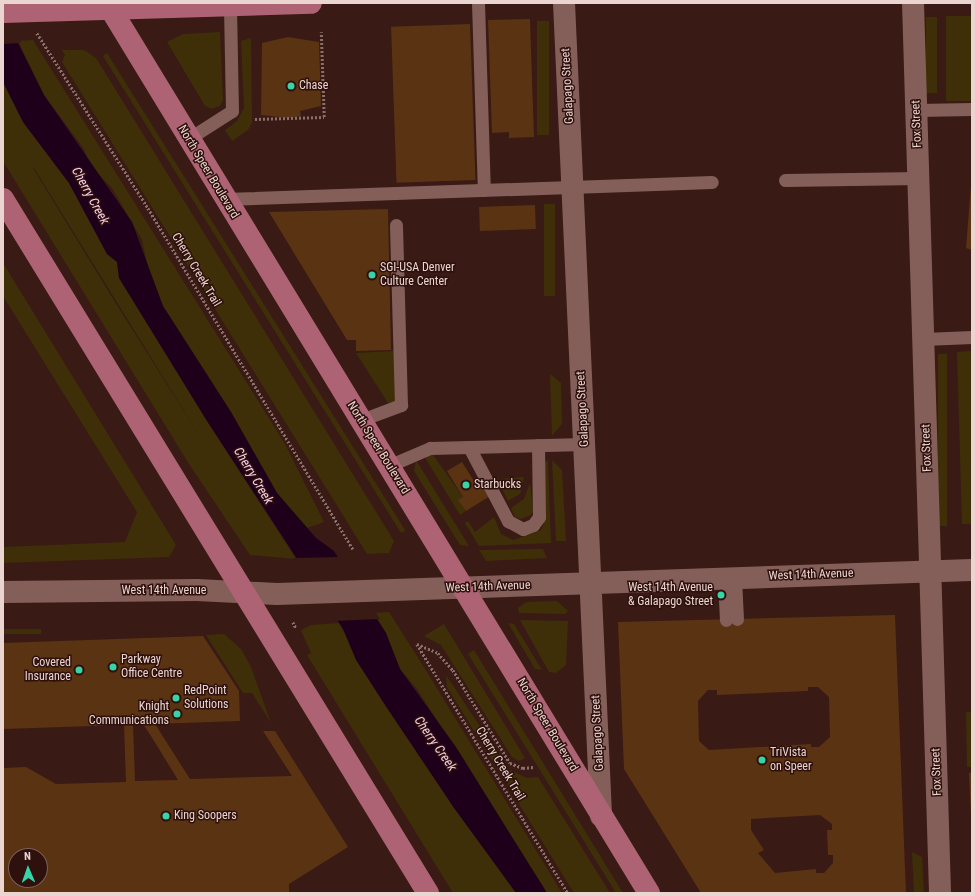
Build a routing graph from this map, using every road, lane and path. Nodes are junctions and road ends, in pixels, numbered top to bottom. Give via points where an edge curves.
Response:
1 (311, 3) edge
2 (478, 3) edge
3 (564, 3) edge
4 (913, 3) edge
5 (109, 6) edge
6 (230, 6) junction
7 (3, 12) edge
8 (35, 30) dead end
9 (321, 32) dead end
10 (972, 109) edge
11 (917, 110) junction
12 (255, 119) dead end
13 (188, 139) junction
14 (919, 178) junction
15 (785, 180) dead end
16 (712, 182) dead end
17 (573, 187) junction
18 (484, 190) junction
19 (225, 199) junction
20 (3, 200) edge
21 (396, 225) dead end
22 (972, 337) edge
23 (924, 339) junction
24 (360, 420) junction
25 (584, 444) junction
26 (538, 445) junction
27 (470, 446) junction
28 (388, 466) junction
29 (353, 549) dead end
30 (972, 570) edge
31 (931, 571) junction
32 (729, 578) junction
33 (591, 583) junction
34 (464, 587) junction
35 (3, 592) edge
36 (245, 592) junction
37 (731, 619) dead end
38 (293, 622) dead end
39 (296, 628) dead end
40 (534, 767) dead end
41 (602, 816) junction
42 (428, 893) edge
43 (568, 893) edge
44 (649, 893) edge
45 (940, 893) edge

1 - 6 main road
2 - 18 lane
3 - 17 street, Galapago Street
4 - 11 street, Fox Street
5 - 6 main road
5 - 7 main road
5 - 13 main road, North Speer Boulevard
6 - 13 lane via 234,103 225,117
8 - 29 path, Cherry Creek Trail via 152,215
9 - 12 path via 324,117
10 - 11 lane
11 - 14 street, Fox Street
13 - 19 main road, North Speer Boulevard
14 - 15 lane
14 - 23 street, Fox Street
16 - 17 lane
17 - 18 lane
17 - 25 street, Galapago Street
18 - 19 lane
19 - 24 main road, North Speer Boulevard
20 - 36 main road
21 - 24 lane via 401,405
22 - 23 lane
23 - 31 street, Fox Street
24 - 28 main road, North Speer Boulevard
25 - 26 lane
25 - 33 street, Galapago Street
26 - 27 lane
26 - 27 lane via 539,517 533,525 523,529 508,521
27 - 28 lane via 430,448
28 - 34 main road, North Speer Boulevard
30 - 31 street, West 14th Avenue
31 - 32 street, West 14th Avenue
31 - 45 street, Fox Street
32 - 33 street, West 14th Avenue
32 - 37 lane
33 - 34 street, West 14th Avenue
33 - 41 street, Galapago Street
34 - 36 street, West 14th Avenue via 277,594
34 - 41 main road, North Speer Boulevard
35 - 36 street, West 14th Avenue
36 - 42 main road
38 - 39 path
40 - 43 path, Cherry Creek Trail via 523,768 510,763 453,670 438,654 417,644
41 - 44 main road, North Speer Boulevard

